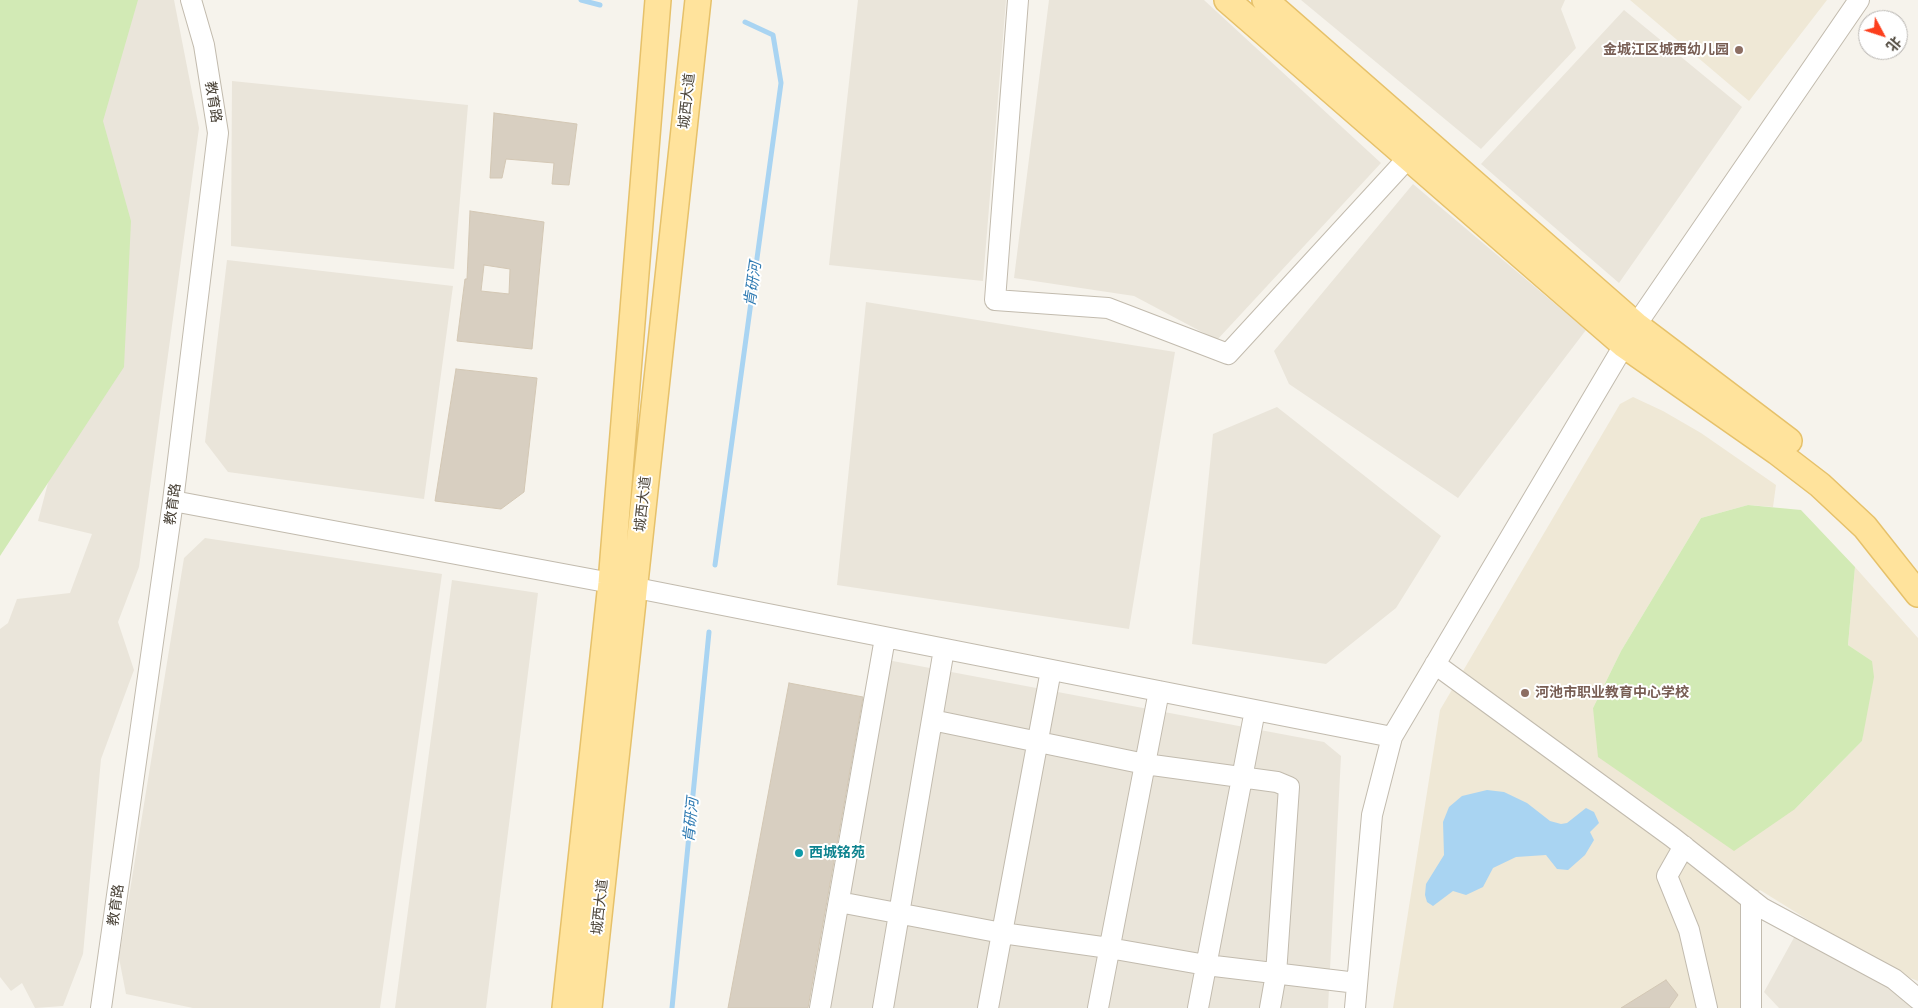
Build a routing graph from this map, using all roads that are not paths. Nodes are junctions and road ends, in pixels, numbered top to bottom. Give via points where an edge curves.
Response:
1 (191, 0) edge
2 (658, 0) edge
3 (698, 0) edge
4 (1018, 0) edge
5 (1227, 0) edge
6 (1266, 0) edge
7 (1858, 0) edge
8 (1408, 158) junction
9 (1630, 335) junction
10 (174, 501) junction
11 (1918, 568) edge
12 (623, 586) junction
13 (1918, 594) edge
14 (885, 638) junction
15 (944, 650) junction
16 (1435, 664) junction
17 (1051, 670) junction
18 (1159, 691) junction
19 (1255, 710) junction
20 (932, 720) junction
21 (1392, 737) junction
22 (1038, 742) junction
23 (1145, 764) junction
24 (1242, 778) junction
25 (1684, 846) junction
26 (1751, 899) junction
27 (839, 902) junction
28 (899, 914) junction
29 (1002, 934) junction
30 (1109, 948) junction
31 (1206, 965) junction
32 (1276, 974) junction
33 (1357, 983) junction
34 (1918, 999) edge
35 (101, 1008) edge
36 (566, 1008) edge
37 (589, 1008) edge
38 (820, 1008) edge
39 (882, 1008) edge
40 (988, 1008) edge
41 (1098, 1008) edge
42 (1198, 1008) edge
43 (1270, 1008) edge
44 (1355, 1008) edge
45 (1707, 1008) edge
46 (1751, 1008) edge

1 - 10 street, 教育路 via 204,46 218,133
2 - 12 main road, 城西大道
3 - 12 main road, 城西大道
4 - 8 street via 995,300 1108,308 1228,354
5 - 8 main road
6 - 9 main road
7 - 9 street
8 - 9 main road
9 - 11 main road via 1809,456 1870,510
9 - 13 main road via 1820,485 1864,527
9 - 16 street
10 - 12 street
10 - 35 street, 教育路
12 - 14 street
12 - 36 main road, 城西大道
12 - 37 main road, 城西大道
14 - 15 street
14 - 27 street
15 - 17 street
15 - 20 street
16 - 21 street
16 - 25 street
17 - 18 street
17 - 22 street
18 - 19 street
18 - 23 street
19 - 21 street
19 - 24 street
20 - 22 street
20 - 28 street
21 - 33 street via 1372,815
22 - 23 street
22 - 29 street
23 - 24 street
23 - 30 street
24 - 31 street
24 - 32 street via 1277,782 1289,787
25 - 26 street
25 - 45 street via 1667,876 1689,930
26 - 34 street via 1894,979
26 - 46 street
27 - 28 street
27 - 38 street
28 - 29 street
28 - 39 street
29 - 30 street
29 - 40 street
30 - 31 street
30 - 41 street
31 - 32 street
31 - 42 street
32 - 33 street
32 - 43 street
33 - 44 street

